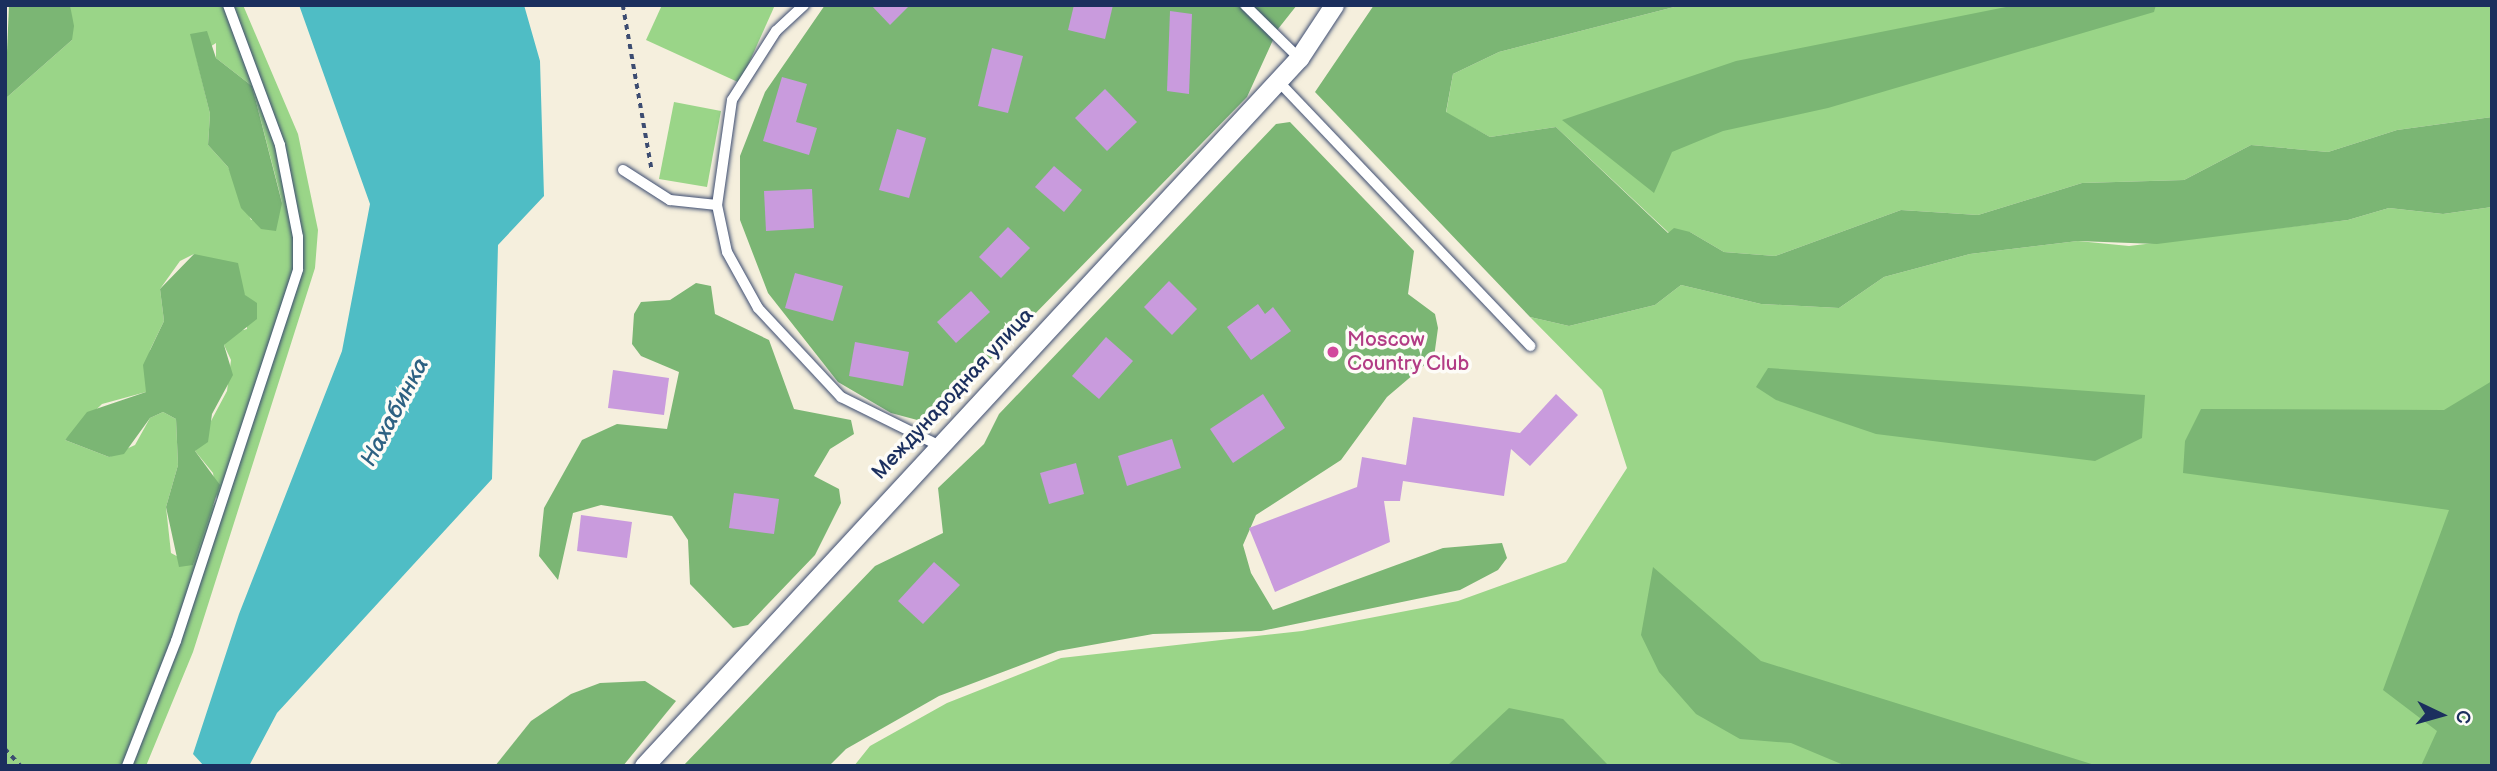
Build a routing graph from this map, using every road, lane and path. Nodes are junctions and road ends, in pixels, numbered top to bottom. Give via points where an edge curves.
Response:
1 (228, 5) edge
2 (623, 5) edge
3 (804, 5) edge
4 (1245, 5) edge
5 (1335, 5) edge
6 (1300, 58) junction
7 (1278, 80) junction
8 (623, 170) dead end
9 (656, 191) junction
10 (717, 205) junction
11 (1530, 346) dead end
12 (936, 444) junction
13 (5, 749) edge
14 (21, 766) edge
15 (127, 766) edge
16 (644, 766) edge

1 - 15 lane via 280,145 299,237 298,269 176,641
2 - 9 path
3 - 10 lane via 776,31 732,100
4 - 6 lane
5 - 6 street, Международная улица
6 - 7 street, Международная улица
7 - 11 lane
7 - 12 street, Международная улица
8 - 9 lane
9 - 10 lane via 670,200
10 - 12 lane via 727,252 758,308 841,397
12 - 16 street, Международная улица
13 - 14 path

